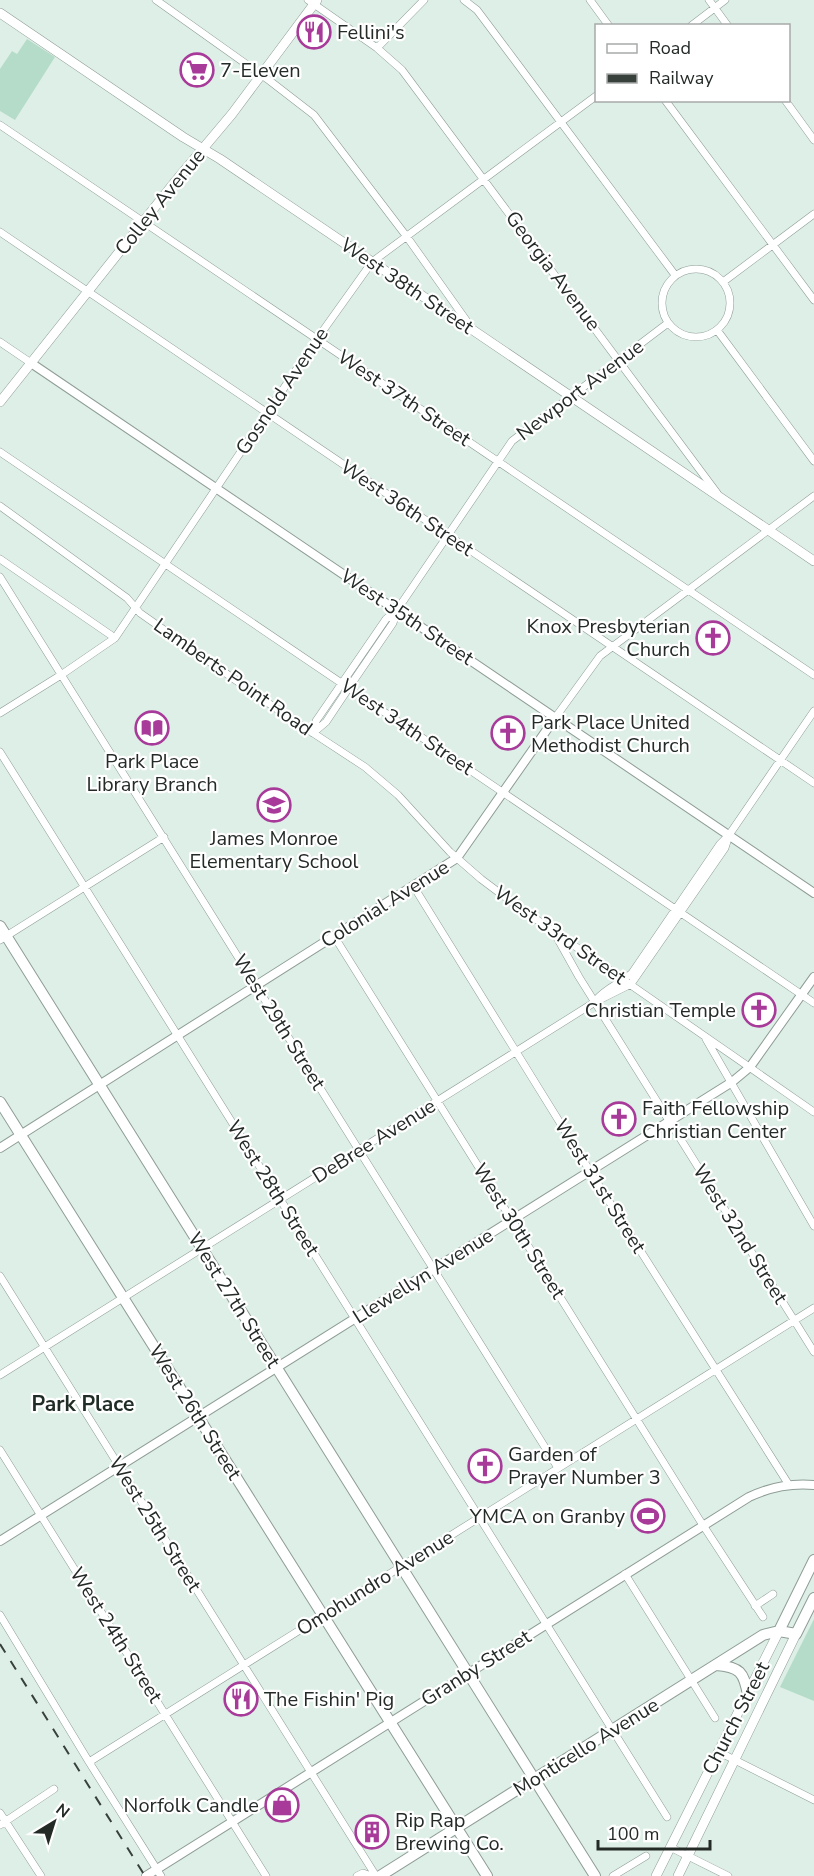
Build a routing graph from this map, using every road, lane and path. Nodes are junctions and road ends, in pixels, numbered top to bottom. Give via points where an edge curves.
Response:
1 (156, 0) edge
2 (424, 0) edge
3 (464, 0) edge
4 (590, 0) edge
5 (709, 0) edge
6 (725, 0) edge
7 (313, 1) edge
8 (715, 8) junction
9 (0, 13) edge
10 (608, 24) edge
11 (694, 24) edge
12 (727, 24) edge
13 (377, 48) junction
14 (262, 76) junction
15 (595, 98) edge
16 (666, 102) edge
17 (786, 102) edge
18 (561, 123) junction
19 (0, 125) edge
20 (814, 140) edge
21 (204, 149) junction
22 (484, 179) junction
23 (814, 214) edge
24 (144, 221) junction
25 (0, 232) edge
26 (406, 237) junction
27 (773, 244) junction
28 (372, 262) junction
29 (675, 275) junction
30 (723, 282) junction
31 (88, 292) junction
32 (814, 300) edge
33 (668, 323) junction
34 (717, 330) junction
35 (474, 332) junction
36 (317, 339) junction
37 (0, 342) edge
38 (619, 360) junction
39 (31, 363) junction
40 (570, 396) junction
41 (0, 402) edge
42 (267, 413) junction
43 (0, 452) edge
44 (498, 461) junction
45 (814, 461) edge
46 (216, 488) junction
47 (814, 496) edge
48 (722, 500) junction
49 (0, 506) edge
50 (768, 531) junction
51 (448, 535) junction
52 (0, 559) edge
53 (814, 561) edge
54 (165, 564) junction
55 (0, 577) edge
56 (689, 590) junction
57 (135, 607) junction
58 (397, 610) junction
59 (115, 638) junction
60 (612, 647) junction
61 (62, 675) junction
62 (814, 675) edge
63 (342, 683) junction
64 (349, 688) junction
65 (814, 711) edge
66 (0, 713) edge
67 (555, 718) junction
68 (313, 733) junction
69 (0, 752) edge
70 (780, 761) junction
71 (814, 783) edge
72 (504, 793) junction
73 (729, 835) junction
74 (164, 837) junction
75 (457, 858) junction
76 (414, 887) junction
77 (84, 888) junction
78 (814, 893) edge
79 (678, 911) junction
80 (554, 932) junction
81 (2, 934) edge
82 (334, 936) junction
83 (814, 977) edge
84 (628, 982) junction
85 (256, 985) junction
86 (802, 995) junction
87 (595, 1002) junction
88 (814, 1003) edge
89 (703, 1034) junction
90 (177, 1035) junction
91 (516, 1051) junction
92 (750, 1067) junction
93 (732, 1082) junction
94 (99, 1085) junction
95 (437, 1101) junction
96 (0, 1102) edge
97 (814, 1112) edge
98 (670, 1121) junction
99 (21, 1134) junction
100 (0, 1148) edge
101 (359, 1150) junction
102 (590, 1171) junction
103 (280, 1199) junction
104 (512, 1220) junction
105 (814, 1226) edge
106 (202, 1249) junction
107 (433, 1269) junction
108 (0, 1276) edge
109 (123, 1298) junction
110 (814, 1308) edge
111 (355, 1318) junction
112 (794, 1320) junction
113 (44, 1347) junction
114 (814, 1353) edge
115 (276, 1367) junction
116 (715, 1370) junction
117 (0, 1375) edge
118 (198, 1417) junction
119 (636, 1419) junction
120 (0, 1450) edge
121 (119, 1466) junction
122 (558, 1468) junction
123 (789, 1485) junction
124 (814, 1485) edge
125 (41, 1515) junction
126 (480, 1517) junction
127 (703, 1526) junction
128 (0, 1541) edge
129 (814, 1560) edge
130 (402, 1568) junction
131 (625, 1575) junction
132 (773, 1594) dead end
133 (814, 1598) edge
134 (755, 1606) junction
135 (0, 1615) edge
136 (323, 1616) junction
137 (762, 1617) dead end
138 (547, 1623) junction
139 (779, 1631) junction
140 (796, 1634) junction
141 (244, 1665) junction
142 (716, 1665) junction
143 (468, 1673) junction
144 (692, 1681) junction
145 (748, 1695) junction
146 (166, 1715) junction
147 (715, 1718) dead end
148 (389, 1721) junction
149 (613, 1730) junction
150 (719, 1752) junction
151 (734, 1760) junction
152 (89, 1762) junction
153 (311, 1772) junction
154 (535, 1780) junction
155 (54, 1789) dead end
156 (814, 1800) edge
157 (0, 1813) edge
158 (668, 1817) dead end
159 (232, 1821) junction
160 (3, 1823) edge
161 (457, 1829) junction
162 (670, 1847) junction
163 (646, 1856) dead end
164 (687, 1856) junction
165 (159, 1873) edge
166 (41, 1876) edge
167 (146, 1876) edge
168 (266, 1876) edge
169 (357, 1876) edge
170 (374, 1876) edge
171 (380, 1876) edge
172 (487, 1876) edge
173 (595, 1876) edge
174 (613, 1876) edge
175 (656, 1876) edge
176 (678, 1876) edge
177 (728, 1876) edge

1 - 14 street
2 - 13 street
3 - 18 street via 477,10
4 - 10 street
5 - 8 street
6 - 8 street
7 - 13 street, Georgia Avenue
7 - 14 main road, Colley Avenue
8 - 11 street
8 - 12 street
9 - 21 main road, West 38th Street
13 - 22 street, Georgia Avenue via 402,70
14 - 21 main road, Colley Avenue
14 - 26 street via 314,115
15 - 18 street, Gosnold Avenue
16 - 27 street
17 - 20 street
18 - 22 street, Gosnold Avenue
18 - 29 street
19 - 24 street, West 37th Street
21 - 24 main road, Colley Avenue
21 - 28 main road, West 38th Street
22 - 26 street, Gosnold Avenue
22 - 38 street, Georgia Avenue
23 - 27 street
24 - 31 main road, Colley Avenue
24 - 36 street, West 37th Street
25 - 31 street, West 36th Street
26 - 28 street, Gosnold Avenue
26 - 35 street
27 - 30 street
27 - 32 street
28 - 35 main road, West 38th Street
28 - 36 street, Gosnold Avenue
29 - 30 street via 689,269 704,269
29 - 33 street via 665,286 661,301
30 - 34 street via 730,304 727,319
31 - 39 main road, Colley Avenue
31 - 42 street, West 36th Street
33 - 34 street via 687,336 702,337
33 - 38 street, Newport Avenue
34 - 45 street
35 - 40 main road, West 38th Street
36 - 42 street, Gosnold Avenue
36 - 44 street, West 37th Street
37 - 39 street, West 35th Street
38 - 40 street, Newport Avenue
38 - 48 street, Georgia Avenue
39 - 41 main road, Colley Avenue
39 - 46 street, West 35th Street
40 - 44 street, Newport Avenue via 517,436
40 - 48 main road, West 38th Street
42 - 46 street, Gosnold Avenue
42 - 51 street, West 36th Street
43 - 54 street, West 34th Street
44 - 51 street, Newport Avenue
44 - 56 street, West 37th Street
46 - 54 street, Gosnold Avenue
46 - 58 street, West 35th Street
47 - 50 street, Colonial Avenue
48 - 50 main road, West 38th Street
49 - 57 street, Lamberts Point Road
50 - 53 main road, West 38th Street
50 - 56 street, Colonial Avenue
51 - 58 street, Newport Avenue
51 - 60 street, West 36th Street
52 - 59 street
54 - 57 street, Gosnold Avenue
54 - 63 street, West 34th Street
55 - 61 street, West 29th Street
56 - 60 street, Colonial Avenue
56 - 62 street, West 37th Street
57 - 59 street, Gosnold Avenue
57 - 68 street, Lamberts Point Road
58 - 63 street, Newport Avenue via 386,619
58 - 64 street, Newport Avenue via 393,623
58 - 67 street, West 35th Street
59 - 61 street, Gosnold Avenue
60 - 67 street, Colonial Avenue via 600,656
60 - 70 street, West 36th Street
61 - 66 street, Gosnold Avenue
61 - 74 street, West 29th Street
63 - 64 street, West 34th Street
63 - 68 street, Newport Avenue via 316,721
64 - 68 street, Newport Avenue via 326,722
64 - 72 street, West 34th Street
65 - 70 street, DeBree Avenue
67 - 72 street, Colonial Avenue
67 - 73 street, West 35th Street
68 - 75 street, Lamberts Point Road via 382,780
69 - 77 street, West 28th Street
70 - 71 street, West 36th Street
70 - 73 street, DeBree Avenue
72 - 75 street, Colonial Avenue
72 - 79 street, West 34th Street
73 - 78 street, West 35th Street
73 - 79 street, DeBree Avenue
74 - 77 street
74 - 85 street, West 29th Street
75 - 76 street, Colonial Avenue
75 - 80 street, West 33rd Street
76 - 82 street, Colonial Avenue
76 - 91 street, West 31st Street
77 - 81 street
77 - 90 street, West 28th Street
79 - 84 street, DeBree Avenue
79 - 86 street, West 34th Street
80 - 84 street, West 33rd Street
80 - 87 street, West 32nd Street
81 - 94 main road, West 27th Street
82 - 85 street, Colonial Avenue
82 - 95 street, West 30th Street
83 - 86 street, Llewellyn Avenue
84 - 87 street, DeBree Avenue via 602,993
84 - 89 street, West 33rd Street
85 - 90 street, Colonial Avenue
85 - 101 street, West 29th Street
86 - 88 street, West 34th Street
86 - 92 street, Llewellyn Avenue
87 - 91 street, DeBree Avenue
87 - 98 street, West 32nd Street
89 - 92 street, West 33rd Street
89 - 93 street
90 - 94 street, Colonial Avenue
90 - 103 street, West 28th Street
91 - 95 street, DeBree Avenue
91 - 102 street, West 31st Street
92 - 93 street, Llewellyn Avenue
92 - 97 street, West 33rd Street
93 - 98 street, Llewellyn Avenue
93 - 105 street
94 - 99 street, Colonial Avenue
94 - 106 main road, West 27th Street
95 - 101 street, DeBree Avenue
95 - 104 street, West 30th Street
96 - 99 main road, West 26th Street
98 - 102 street, Llewellyn Avenue
98 - 112 street, West 32nd Street
99 - 100 street, Colonial Avenue
99 - 109 main road, West 26th Street
101 - 103 street, DeBree Avenue
101 - 107 street, West 29th Street
102 - 104 street, Llewellyn Avenue
102 - 116 street, West 31st Street
103 - 106 street, DeBree Avenue
103 - 111 street, West 28th Street
104 - 107 street, Llewellyn Avenue
104 - 119 street, West 30th Street
106 - 109 street, DeBree Avenue
106 - 115 main road, West 27th Street
107 - 111 street, Llewellyn Avenue
107 - 122 street, West 29th Street
108 - 113 street, West 25th Street
109 - 113 street, DeBree Avenue
109 - 118 main road, West 26th Street
110 - 112 street, Omohundro Avenue
111 - 115 street, Llewellyn Avenue
111 - 126 street, West 28th Street
112 - 114 street, West 32nd Street
112 - 116 street, Omohundro Avenue
113 - 117 street, DeBree Avenue
113 - 121 street, West 25th Street
115 - 118 street, Llewellyn Avenue
115 - 130 main road, West 27th Street
116 - 119 street, Omohundro Avenue
116 - 123 street, West 31st Street
118 - 121 street, Llewellyn Avenue
118 - 136 main road, West 26th Street
119 - 122 street, Omohundro Avenue
119 - 127 street, West 30th Street
120 - 125 street, West 24th Street
121 - 125 street, Llewellyn Avenue
121 - 141 street, West 25th Street
122 - 126 street, Omohundro Avenue
123 - 124 street, Granby Street
123 - 127 street, Granby Street via 748,1497
125 - 128 street, Llewellyn Avenue
125 - 146 street, West 24th Street
126 - 130 street, Omohundro Avenue
126 - 138 street, West 28th Street
127 - 131 street, Granby Street
127 - 134 street, West 30th Street
129 - 139 main road, Church Street
130 - 136 street, Omohundro Avenue
130 - 143 main road, West 27th Street
131 - 138 street, Granby Street
131 - 144 street
132 - 134 street
133 - 140 main road, Church Street
134 - 137 street, West 30th Street
135 - 152 street
136 - 141 street, Omohundro Avenue
136 - 148 main road, West 26th Street
138 - 143 street, Granby Street
138 - 149 street, West 28th Street
139 - 140 main road
139 - 142 main road, Monticello Avenue via 763,1635
139 - 145 main road, Church Street
140 - 151 main road, Church Street
141 - 146 street, Omohundro Avenue
141 - 153 street, West 25th Street
142 - 144 main road, Monticello Avenue
142 - 145 main road via 739,1671 746,1680
143 - 148 street, Granby Street
143 - 154 main road, West 27th Street
144 - 147 street
144 - 149 main road, Monticello Avenue
145 - 150 main road, Church Street
146 - 152 street, Omohundro Avenue
146 - 159 street, West 24th Street
148 - 153 street, Granby Street
148 - 161 main road, West 26th Street
149 - 154 main road, Monticello Avenue
149 - 158 street, West 28th Street
150 - 151 street
150 - 162 main road, Church Street
151 - 156 street
151 - 164 main road, Church Street
152 - 165 street
153 - 159 street, Granby Street
153 - 170 street, West 25th Street
154 - 161 main road, Monticello Avenue
154 - 173 main road, West 27th Street
155 - 160 street
157 - 160 street
159 - 165 street, Granby Street
159 - 168 street, West 24th Street
160 - 166 street
161 - 171 main road, Monticello Avenue
161 - 172 main road, West 26th Street
162 - 164 street
162 - 175 main road, Church Street
163 - 174 street
164 - 176 main road, Church Street
164 - 177 street
165 - 167 street, Granby Street
169 - 170 street

